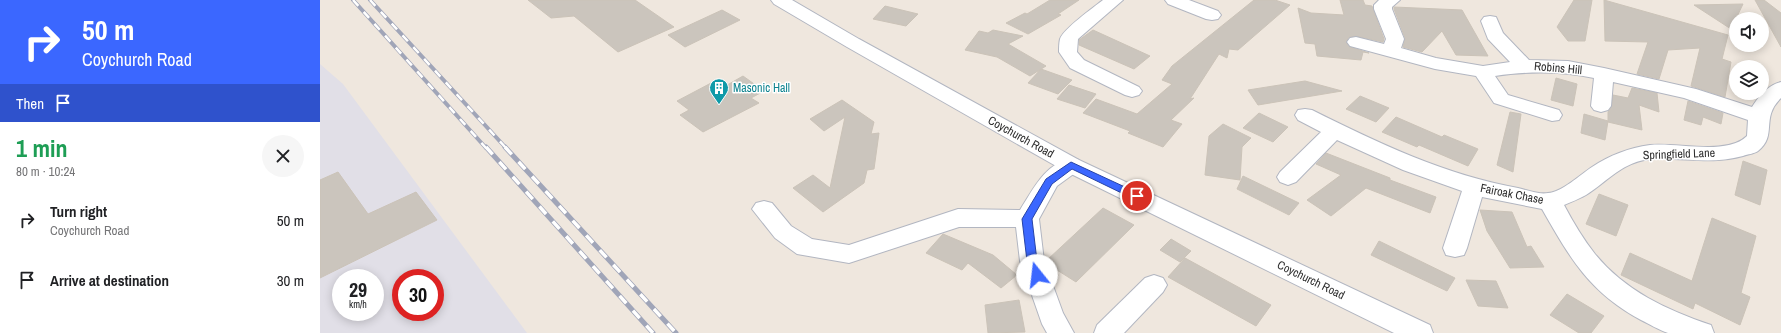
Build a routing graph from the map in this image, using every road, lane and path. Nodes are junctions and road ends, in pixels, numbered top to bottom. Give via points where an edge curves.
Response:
1 (780, 0) edge
2 (1114, 0) edge
3 (1174, 0) edge
4 (1391, 0) edge
5 (1212, 15) dead end
6 (1490, 21) dead end
7 (1356, 42) dead end
8 (1391, 50) junction
9 (1524, 66) junction
10 (1483, 72) junction
11 (1604, 74) junction
12 (1132, 91) dead end
13 (1772, 101) edge
14 (1601, 106) dead end
15 (1305, 115) dead end
16 (1552, 115) dead end
17 (1335, 130) junction
18 (1071, 165) junction
19 (1288, 177) dead end
20 (1474, 186) junction
21 (1550, 202) junction
22 (764, 209) dead end
23 (1027, 219) junction
24 (1455, 248) dead end
25 (1154, 285) dead end
26 (1061, 333) edge
27 (1107, 333) edge
28 (1420, 333) edge
29 (1701, 333) edge

1 - 18 street, Coychurch Road
2 - 12 street via 1069,38 1068,52 1077,64
3 - 5 street
4 - 8 street via 1383,5 1383,9 1395,39
6 - 9 street via 1494,35
7 - 8 street, Robins Hill
8 - 10 street, Robins Hill via 1435,63
9 - 10 street, Robins Hill
9 - 11 street, Robins Hill via 1568,68
10 - 16 street via 1501,99
11 - 13 street, Robins Hill via 1689,94
11 - 14 street
13 - 21 street, Springfield Lane via 1758,138 1749,147 1710,154 1652,152 1629,156 1600,172 1578,189
15 - 17 street, Fairoak Chase
17 - 19 street
17 - 20 street, Fairoak Chase via 1394,158
18 - 23 street via 1049,181
18 - 28 street, Coychurch Road
20 - 21 street, Fairoak Chase
20 - 24 street
21 - 29 street, Fairoak Chase via 1592,268 1616,292 1676,325
22 - 23 street via 784,232 806,247 849,254 958,218
23 - 26 street via 1032,261 1051,316
25 - 27 street

